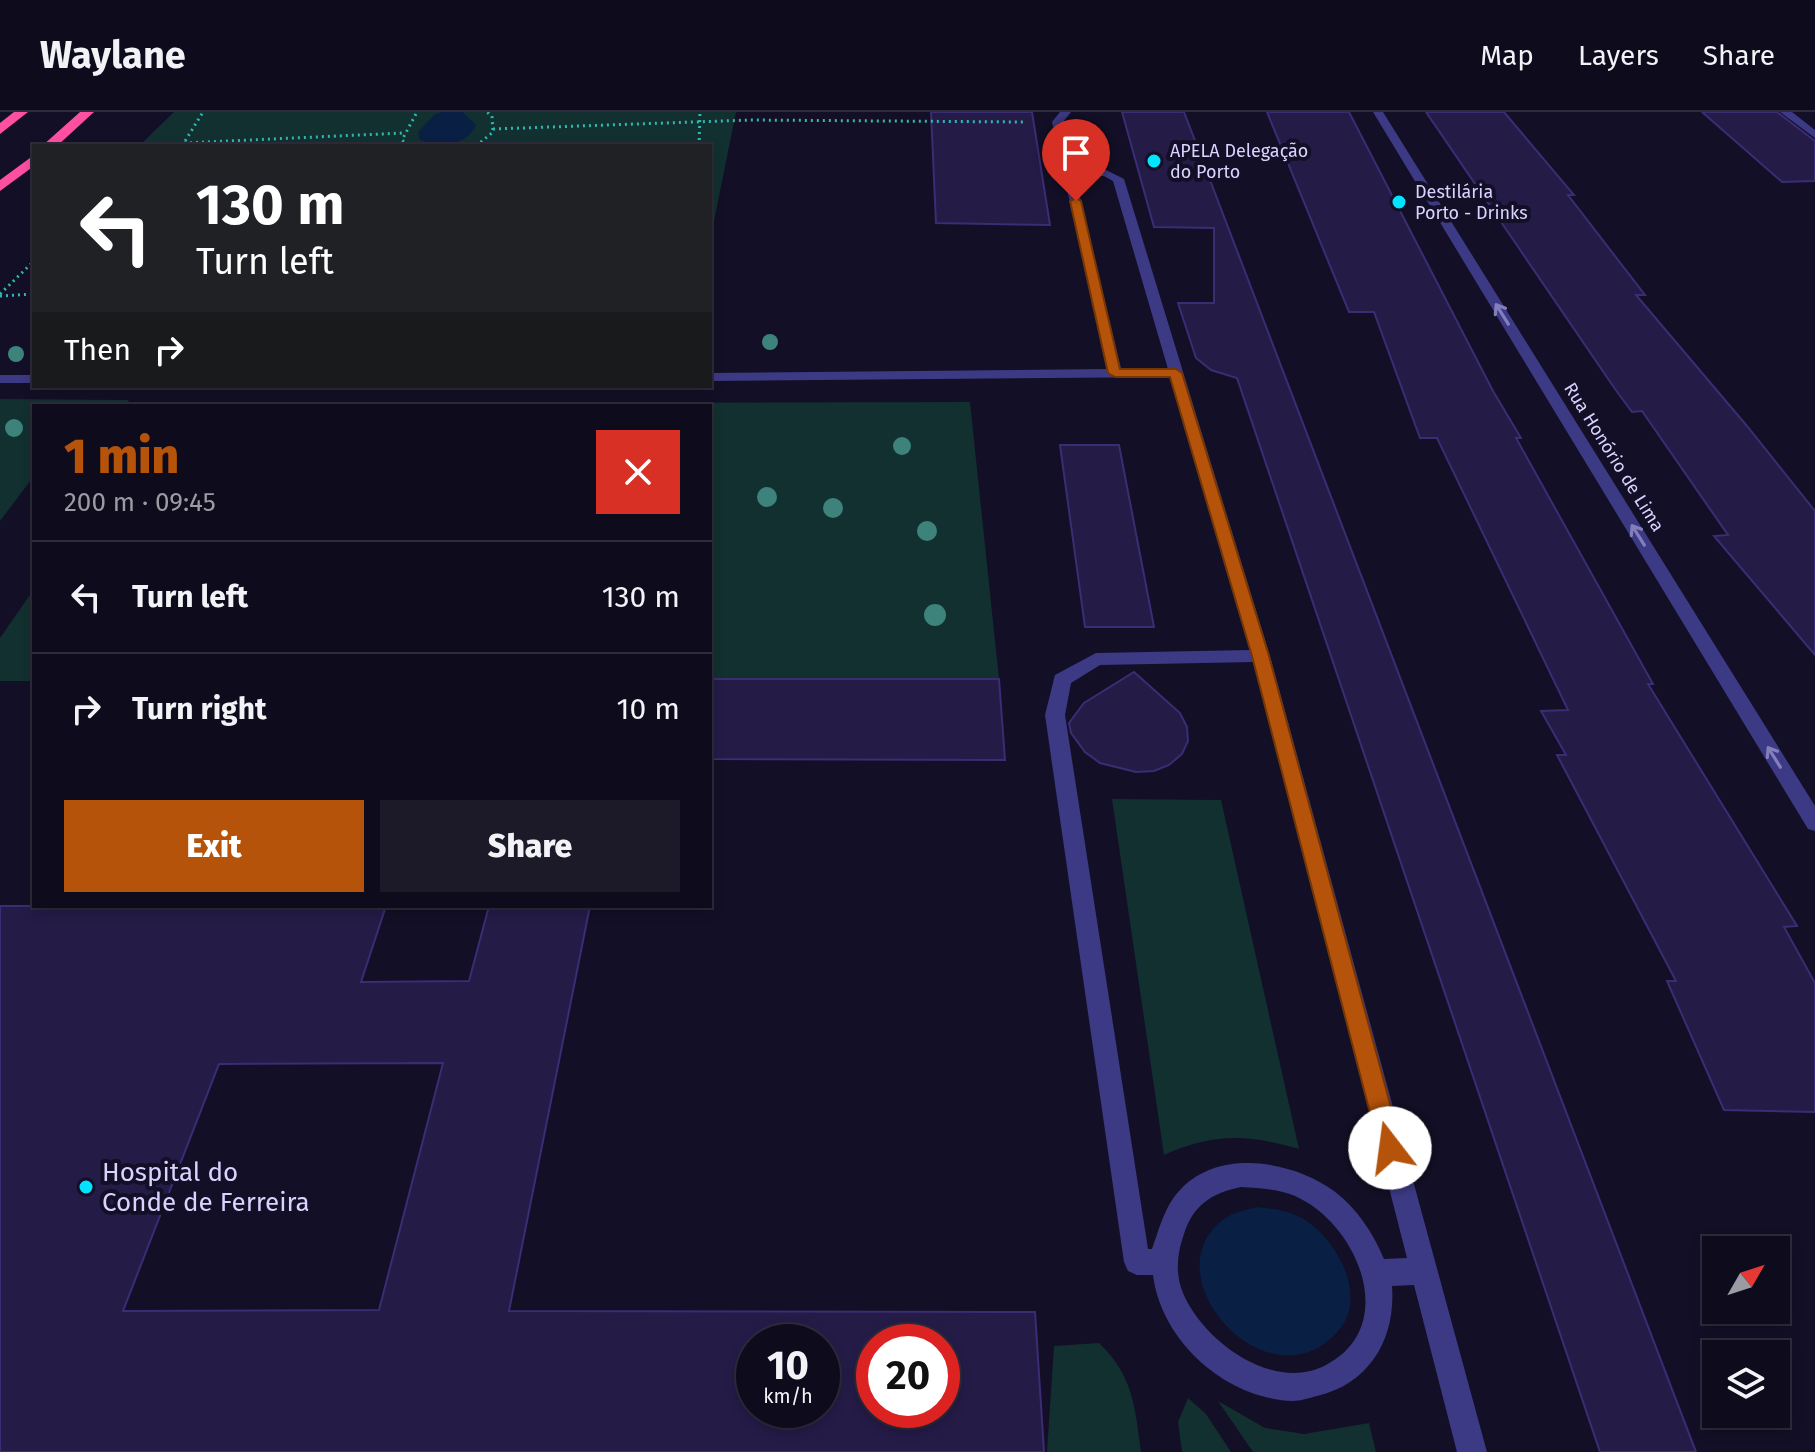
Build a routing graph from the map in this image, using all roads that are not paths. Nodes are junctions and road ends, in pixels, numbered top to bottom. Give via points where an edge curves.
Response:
1 (22, 112) edge
2 (1378, 112) edge
3 (1785, 112) edge
4 (85, 115) edge
5 (1062, 117) edge
6 (0, 130) edge
7 (1815, 135) edge
8 (51, 144) edge
9 (32, 161) edge
10 (1069, 173) junction
11 (0, 187) edge
12 (1115, 373) junction
13 (1176, 373) junction
14 (712, 377) edge
15 (0, 379) edge
16 (32, 379) edge
17 (1261, 656) junction
18 (1815, 823) edge
19 (1164, 1262) junction
20 (1423, 1271) junction
21 (1376, 1273) junction
22 (1472, 1452) edge

1 - 6 highway
18 -> 2 street, Rua Honório de Lima
3 - 7 street
4 - 8 highway
5 - 10 street
9 - 11 highway
10 - 12 street
10 - 13 street via 1106,173 1118,179
12 - 13 street
12 - 14 street
13 - 17 street
15 - 16 street
17 - 19 street via 1096,659 1062,680 1055,715 1137,1262
17 - 20 street
19 - 21 street via 1169,1227 1186,1200 1210,1183 1241,1175 1274,1176 1307,1189 1337,1210 1361,1239
19 - 21 street via 1169,1296 1186,1331 1213,1360 1247,1381 1285,1390 1321,1386 1352,1370 1371,1342 1380,1308
20 - 21 street
20 - 22 street

